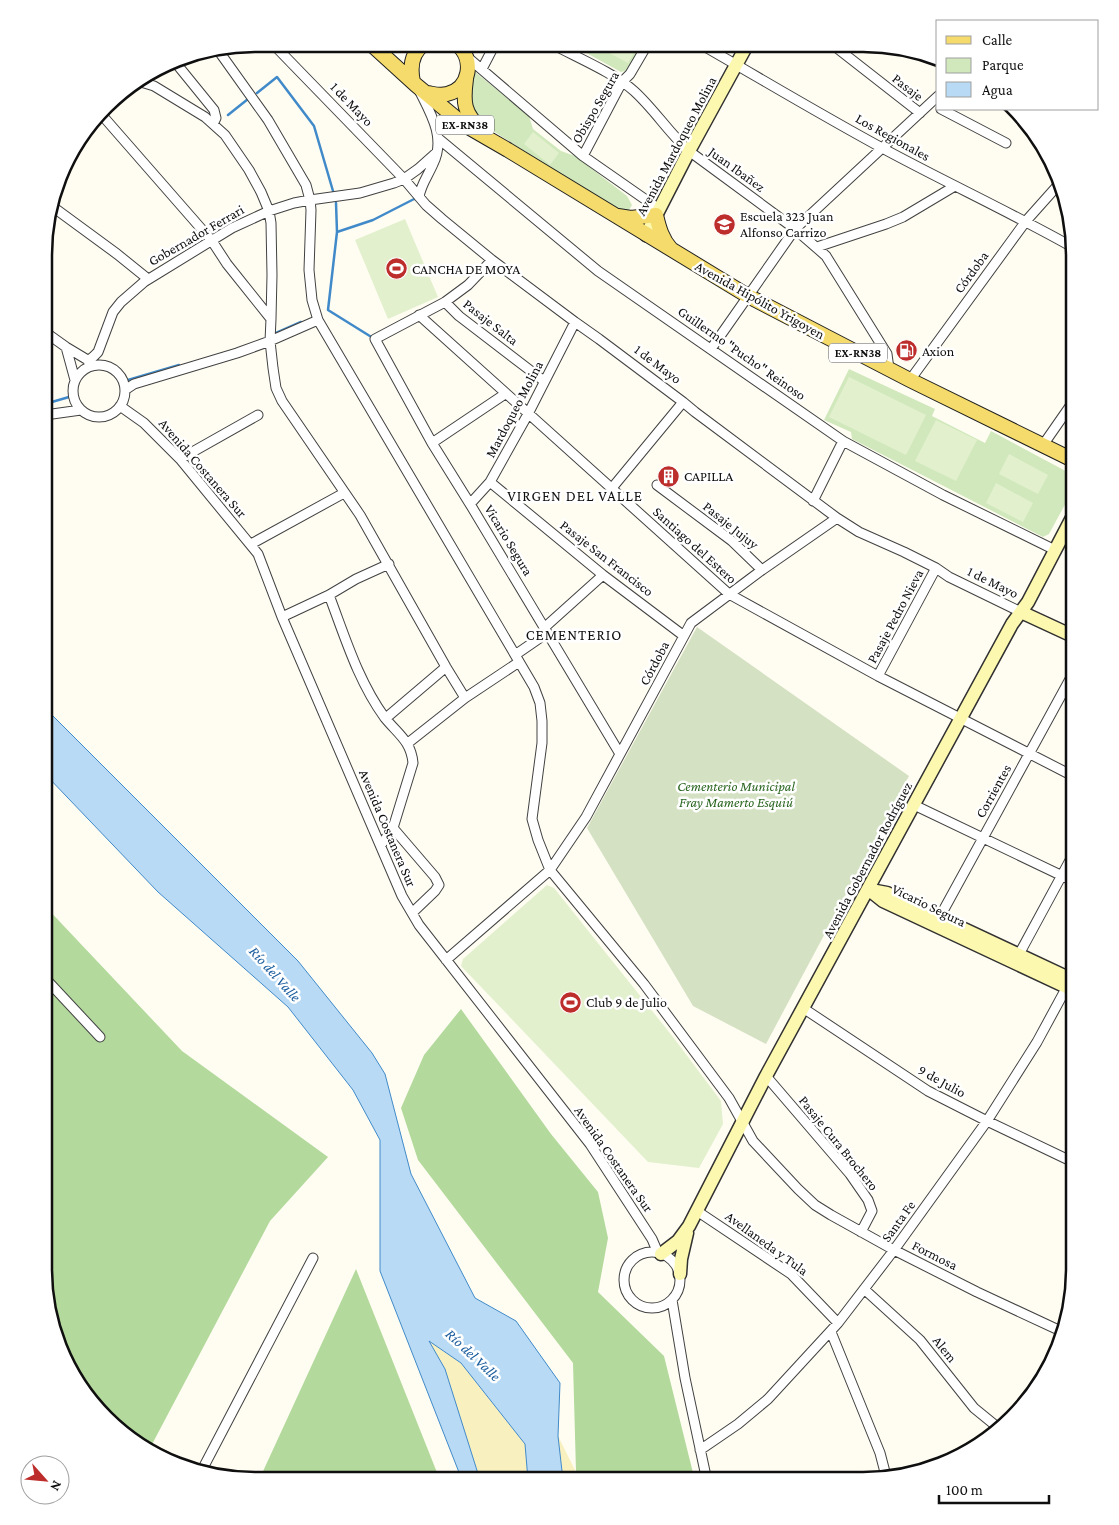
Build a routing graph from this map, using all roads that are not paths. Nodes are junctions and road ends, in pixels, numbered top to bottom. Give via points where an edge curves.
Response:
1 (281, 52) edge
2 (380, 52) edge
3 (417, 52) edge
4 (463, 52) edge
5 (491, 52) edge
6 (567, 52) edge
7 (642, 52) edge
8 (715, 52) edge
9 (742, 52) edge
10 (842, 52) edge
11 (222, 55) edge
12 (466, 56) junction
13 (736, 64) junction
14 (179, 67) edge
15 (482, 69) junction
16 (466, 79) junction
17 (622, 82) junction
18 (147, 84) edge
19 (419, 87) junction
20 (936, 106) edge
21 (944, 110) edge
22 (920, 113) junction
23 (106, 119) edge
24 (213, 124) junction
25 (439, 139) junction
26 (1006, 143) dead end
27 (883, 148) junction
28 (508, 150) junction
29 (689, 151) junction
30 (437, 152) junction
31 (583, 156) junction
32 (404, 179) junction
33 (955, 186) junction
34 (1055, 188) edge
35 (419, 197) junction
36 (310, 200) junction
37 (57, 210) edge
38 (269, 211) junction
39 (658, 212) junction
40 (615, 215) junction
41 (1026, 221) junction
42 (795, 229) junction
43 (646, 235) junction
44 (212, 241) junction
45 (1066, 244) edge
46 (817, 247) junction
47 (675, 253) junction
48 (492, 260) junction
49 (148, 280) junction
50 (748, 296) junction
51 (444, 302) junction
52 (419, 315) junction
53 (271, 319) junction
54 (318, 320) junction
55 (574, 322) junction
56 (52, 337) edge
57 (270, 341) junction
58 (66, 347) junction
59 (711, 349) junction
60 (92, 363) junction
61 (889, 369) junction
62 (75, 380) junction
63 (910, 380) junction
64 (544, 381) junction
65 (125, 390) junction
66 (505, 394) junction
67 (683, 402) junction
68 (120, 406) junction
69 (81, 410) junction
70 (1066, 412) edge
71 (52, 414) edge
72 (528, 414) junction
73 (258, 415) dead end
74 (843, 441) junction
75 (432, 443) junction
76 (1043, 445) junction
77 (1066, 457) edge
78 (180, 459) junction
79 (490, 482) junction
80 (658, 485) dead end
81 (612, 488) junction
82 (344, 493) junction
83 (813, 500) junction
84 (470, 504) junction
85 (836, 518) junction
86 (1066, 529) edge
87 (251, 544) junction
88 (1055, 550) junction
89 (389, 564) junction
90 (936, 568) junction
91 (762, 570) junction
92 (603, 575) junction
93 (729, 594) junction
94 (330, 595) junction
95 (1021, 612) junction
96 (282, 617) junction
97 (545, 630) junction
98 (1066, 633) edge
99 (684, 636) junction
100 (517, 658) junction
101 (446, 667) junction
102 (878, 676) junction
103 (1066, 686) edge
104 (465, 698) junction
105 (961, 717) junction
106 (386, 718) junction
107 (408, 743) junction
108 (1030, 752) junction
109 (620, 754) junction
110 (1066, 771) edge
111 (914, 805) junction
112 (393, 828) junction
113 (983, 837) junction
114 (381, 845) junction
115 (1066, 868) edge
116 (550, 870) junction
117 (1062, 876) junction
118 (1066, 878) edge
119 (868, 889) junction
120 (412, 914) junction
121 (937, 921) junction
122 (1017, 959) junction
123 (446, 960) junction
124 (1066, 979) edge
125 (52, 986) edge
126 (1066, 992) edge
127 (804, 1008) junction
128 (100, 1037) dead end
129 (766, 1076) junction
130 (742, 1122) junction
131 (987, 1122) junction
132 (1066, 1160) edge
133 (697, 1211) junction
134 (690, 1226) junction
135 (861, 1232) junction
136 (894, 1250) junction
137 (659, 1253) junction
138 (313, 1258) dead end
139 (680, 1274) junction
140 (864, 1289) junction
141 (672, 1300) junction
142 (838, 1323) junction
143 (1058, 1329) edge
144 (831, 1332) junction
145 (994, 1424) edge
146 (700, 1450) junction
147 (204, 1466) edge
148 (885, 1471) edge
149 (705, 1472) edge

1 - 32 street, 1 de Mayo
2 - 19 main road, Avenida Hipólito Yrigoyen / EX-RN38
3 - 19 main road via 411,72
4 - 12 main road
5 - 15 street
6 - 17 street, Juan Ibañez
7 - 17 street, Obispo Segura
8 - 13 street, Los Regionales
9 - 13 street, Avenida Mardoqueo Molina
10 - 22 street, Pasaje
11 - 36 street via 268,120 306,185
12 - 15 street
12 - 16 main road, EX-RN38
13 - 27 street, Los Regionales
13 - 29 street, Avenida Mardoqueo Molina
14 - 24 street via 214,110 216,118
15 - 31 street
16 - 19 main road, EX-RN38 via 448,94 440,95
16 - 28 main road, Avenida Hipólito Yrigoyen / EX-RN38 via 465,108 470,118
17 - 29 street, Juan Ibañez
17 - 31 street, Obispo Segura
18 - 24 street
19 - 25 street
19 - 28 main road, Avenida Hipólito Yrigoyen / EX-RN38 via 463,124
20 - 22 street
21 - 26 street
22 - 27 street
23 - 44 street
24 - 38 street via 240,157
25 - 30 street
25 - 59 street, Guillermo "Pucho" Reinoso via 598,271
27 - 33 street, Los Regionales
27 - 42 street
28 - 40 main road, Avenida Hipólito Yrigoyen / EX-RN38
29 - 39 street, Avenida Mardoqueo Molina
29 - 42 street, Juan Ibañez
30 - 32 street, Gobernador Ferrari
30 - 35 street
31 - 39 street
32 - 35 street, 1 de Mayo
32 - 36 street, Gobernador Ferrari via 360,193
33 - 41 street, Los Regionales
33 - 46 street via 903,217
34 - 41 street, Córdoba
35 - 48 street, 1 de Mayo
36 - 38 street, Gobernador Ferrari
36 - 54 street, Formosa via 309,270
37 - 49 street
38 - 44 street, Gobernador Ferrari
38 - 53 street
39 - 40 main road via 631,218
39 - 43 street, Avenida Mardoqueo Molina
39 - 47 main road via 659,229
40 - 43 main road, Avenida Hipólito Yrigoyen / EX-RN38
41 - 45 street, Los Regionales
41 - 63 street, Córdoba
42 - 46 street, Juan Ibañez
42 - 50 street
43 - 47 main road, Avenida Hipólito Yrigoyen / EX-RN38
44 - 49 street, Gobernador Ferrari
44 - 53 street
46 - 61 street, Juan Ibañez via 826,256 887,354
47 - 50 main road, Avenida Hipólito Yrigoyen / EX-RN38
48 - 51 street via 468,285
48 - 55 street, 1 de Mayo
49 - 60 street, Gobernador Ferrari via 113,312
50 - 59 street
50 - 61 main road, Avenida Hipólito Yrigoyen / EX-RN38
51 - 52 street
51 - 64 street, Pasaje Salta
52 - 66 street, Santiago del Estero
52 - 75 street, Vicario Segura via 375,339
53 - 57 street
54 - 57 street
54 - 100 street, Formosa
55 - 64 street, Mardoqueo Molina
55 - 67 street, 1 de Mayo
56 - 58 street
57 - 65 street via 134,384
57 - 82 street via 276,388 282,401
58 - 60 street
58 - 62 street
59 - 74 street, Guillermo "Pucho" Reinoso
60 - 62 street
60 - 65 street via 107,365 116,371
61 - 63 main road, Avenida Hipólito Yrigoyen / EX-RN38
62 - 69 street via 73,396
63 - 76 main road, Avenida Hipólito Yrigoyen / EX-RN38
64 - 72 street, Mardoqueo Molina
65 - 68 street
66 - 72 street, Santiago del Estero
66 - 75 street
67 - 81 street
67 - 83 street, 1 de Mayo
68 - 69 street via 101,417 90,416
68 - 78 street, Avenida Costanera Sur via 144,423
69 - 71 street
70 - 76 street
72 - 79 street, Mardoqueo Molina
72 - 81 street, Santiago del Estero
73 - 78 street
74 - 83 street
74 - 88 street, Guillermo "Pucho" Reinoso
75 - 84 street, Vicario Segura
76 - 77 main road, Avenida Hipólito Yrigoyen / EX-RN38
78 - 87 street, Avenida Costanera Sur
79 - 84 street, Mardoqueo Molina
79 - 92 street, Pasaje San Francisco
80 - 91 street, Pasaje Jujuy via 732,541
81 - 93 street, Santiago del Estero
82 - 87 street
82 - 89 street
83 - 85 street, 1 de Mayo
84 - 97 street, Vicario Segura
85 - 90 street, 1 de Mayo
85 - 91 street, Córdoba
86 - 88 street, Avenida Gobernador Rodríguez
87 - 96 street, Avenida Costanera Sur via 262,562
88 - 95 street, Avenida Gobernador Rodríguez
89 - 94 street
89 - 101 street
90 - 95 street, 1 de Mayo
90 - 102 street, Pasaje Pedro Nieva
91 - 93 street, Córdoba
92 - 97 street
92 - 99 street, Pasaje San Francisco
93 - 99 street, Córdoba via 691,623
93 - 102 street, Santiago del Estero
94 - 96 street
94 - 106 street via 360,677
95 - 98 street, 1 de Mayo
95 - 105 street, Avenida Gobernador Rodríguez
96 - 114 street, Avenida Costanera Sur
97 - 100 street
97 - 109 street, Vicario Segura
99 - 109 street, Córdoba
100 - 104 street
100 - 116 street, Formosa via 540,703 542,743 532,819
101 - 104 street
101 - 106 street
102 - 105 street, Santiago del Estero
103 - 108 street, Corrientes
104 - 107 street
105 - 108 street, Santiago del Estero
105 - 111 street, Avenida Gobernador Rodríguez
106 - 107 street
107 - 112 street via 413,763
108 - 110 street, Santiago del Estero
108 - 113 street, Corrientes
109 - 116 street, Córdoba via 586,817
111 - 113 street
111 - 119 street, Avenida Gobernador Rodríguez
112 - 114 street
112 - 120 street via 439,885
113 - 117 street
113 - 121 street, Corrientes
114 - 120 street, Avenida Costanera Sur
115 - 117 street
116 - 123 street, Córdoba
116 - 130 street, Formosa via 644,984 729,1098
117 - 118 street
117 - 122 street
119 - 121 street, Vicario Segura via 883,901
119 - 127 street, Avenida Gobernador Rodríguez
120 - 123 street, Avenida Costanera Sur
121 - 122 street, Vicario Segura
122 - 124 street, Vicario Segura
123 - 137 street, Avenida Costanera Sur via 590,1144
125 - 128 street
126 - 131 street, Santa Fe
127 - 129 street, Avenida Gobernador Rodríguez
127 - 131 street, 9 de Julio via 928,1091
129 - 130 street, Avenida Gobernador Rodríguez
129 - 135 street, Pasaje Cura Brochero via 850,1174 868,1200 872,1211
130 - 133 street, Avenida Gobernador Rodríguez
130 - 135 street, Formosa via 753,1141 810,1199
131 - 132 street, 9 de Julio
131 - 136 street, Santa Fe
133 - 134 street, Avenida Gobernador Rodríguez
133 - 142 street, Avellaneda y Tula via 791,1274
134 - 137 street, Avenida Gobernador Rodríguez via 678,1241
134 - 139 street, Avenida Gobernador Rodríguez
135 - 136 street, Formosa
136 - 140 street, Santa Fe
136 - 143 street, Formosa
137 - 139 street via 672,1260
137 - 141 street via 641,1255 628,1266 626,1289 636,1303 646,1307 663,1306
138 - 147 street
139 - 141 street via 679,1288
140 - 142 street, Santa Fe
140 - 145 street, Alem via 915,1335 974,1408
141 - 146 street
142 - 144 street, Santa Fe
144 - 146 street, Santa Fe via 768,1399
144 - 148 street
146 - 149 street

